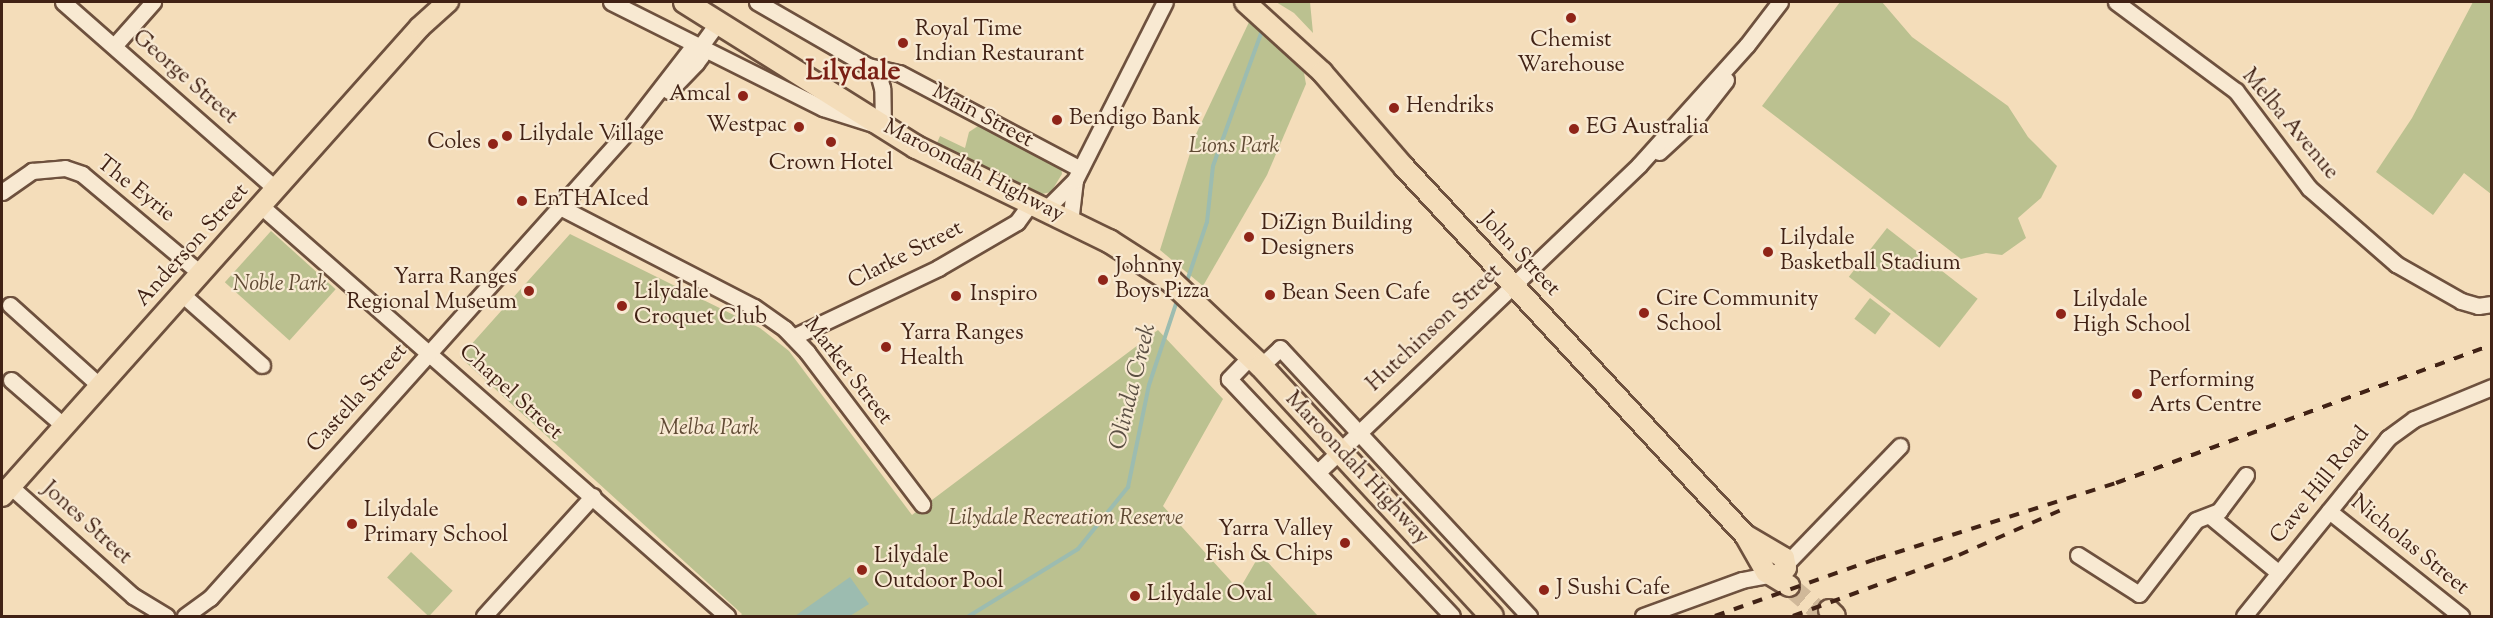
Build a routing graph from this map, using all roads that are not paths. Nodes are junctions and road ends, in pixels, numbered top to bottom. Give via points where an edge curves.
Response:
1 (63, 2) edge
2 (153, 2) edge
3 (438, 2) edge
4 (448, 2) edge
5 (611, 2) edge
6 (686, 2) edge
7 (757, 2) edge
8 (1165, 2) edge
9 (1780, 2) edge
10 (2116, 2) edge
11 (1250, 6) edge
12 (719, 21) junction
13 (420, 27) junction
14 (114, 46) junction
15 (700, 46) junction
16 (877, 69) junction
17 (883, 127) junction
18 (1078, 174) junction
19 (275, 188) junction
20 (2, 192) edge
21 (261, 206) junction
22 (560, 207) junction
23 (1037, 207) junction
24 (1070, 223) junction
25 (200, 273) junction
26 (1515, 286) junction
27 (182, 294) junction
28 (10, 304) dead end
29 (2492, 304) edge
30 (793, 337) junction
31 (430, 352) junction
32 (262, 365) dead end
33 (1260, 365) junction
34 (11, 380) dead end
35 (100, 386) junction
36 (2486, 389) edge
37 (64, 426) junction
38 (1358, 432) junction
39 (1900, 446) dead end
40 (1339, 450) junction
41 (1318, 471) junction
42 (2246, 475) dead end
43 (6, 491) edge
44 (593, 496) junction
45 (922, 504) dead end
46 (2329, 511) junction
47 (2210, 516) junction
48 (2078, 555) dead end
49 (1780, 569) junction
50 (2279, 573) junction
51 (133, 596) junction
52 (210, 598) junction
53 (150, 616) edge
54 (166, 616) edge
55 (185, 616) edge
56 (201, 616) edge
57 (484, 616) edge
58 (727, 616) edge
59 (1452, 616) edge
60 (1485, 616) edge
61 (1529, 616) edge
62 (1643, 616) edge
63 (2244, 616) edge
64 (2461, 616) edge

1 - 14 street, George Street
2 - 14 street
3 - 13 main road, Anderson Street
4 - 13 main road, Anderson Street
5 - 15 street
6 - 12 highway, Maroondah Highway
7 - 16 street, Main Street
8 - 18 street, Clarke Street
9 - 26 street, Hutchinson Street via 1721,88 1693,114 1673,141 1639,165
10 - 29 street, Melba Avenue via 2236,91 2309,188 2396,264 2462,301 2478,306
11 - 26 main road, John Street via 1322,72
12 - 15 street, Castella Street
12 - 17 highway, Maroondah Highway
13 - 19 main road, Anderson Street
14 - 19 street, George Street
15 - 17 street via 823,108
15 - 22 street, Castella Street via 691,49 636,122
16 - 17 street via 882,88
16 - 18 street, Main Street via 917,82
17 - 23 highway, Maroondah Highway via 943,162
18 - 23 street, Clarke Street
18 - 24 street, Clarke Street
19 - 21 main road, Anderson Street
20 - 25 street, The Eyrie via 21,177 48,168 82,174
21 - 25 main road, Anderson Street
21 - 31 street, Chapel Street
22 - 30 street, Market Street via 754,307
22 - 31 street, Castella Street
23 - 24 highway, Maroondah Highway
23 - 30 street, Clarke Street via 938,268
24 - 33 highway, Maroondah Highway via 1142,259 1171,281
25 - 27 main road, Anderson Street
26 - 38 street, Hutchinson Street
26 - 49 main road, John Street
27 - 32 street
27 - 35 main road, Anderson Street
28 - 35 street
30 - 45 street, Market Street
31 - 44 street, Chapel Street
31 - 52 street, Castella Street
33 - 38 street via 1280,348
33 - 40 highway, Maroondah Highway
33 - 41 street via 1229,379
34 - 37 street
35 - 37 main road, Anderson Street
36 - 46 street, Cave Hill Road via 2414,419 2388,438
37 - 43 main road, Anderson Street
38 - 40 street, Hutchinson Street
38 - 61 street
39 - 49 street
40 - 41 street, Hutchinson Street
40 - 60 highway, Maroondah Highway
41 - 59 street
42 - 47 street via 2219,511
43 - 51 street, Jones Street
44 - 57 street
44 - 58 street, Chapel Street
46 - 50 street, Cave Hill Road
46 - 64 street, Nicholas Street
47 - 48 street via 2196,520 2139,594
47 - 50 street
49 - 62 street
50 - 63 street, Cave Hill Road
51 - 53 street, Jones Street
51 - 54 street, Jones Street
52 - 55 street, Castella Street
52 - 56 street, Castella Street

